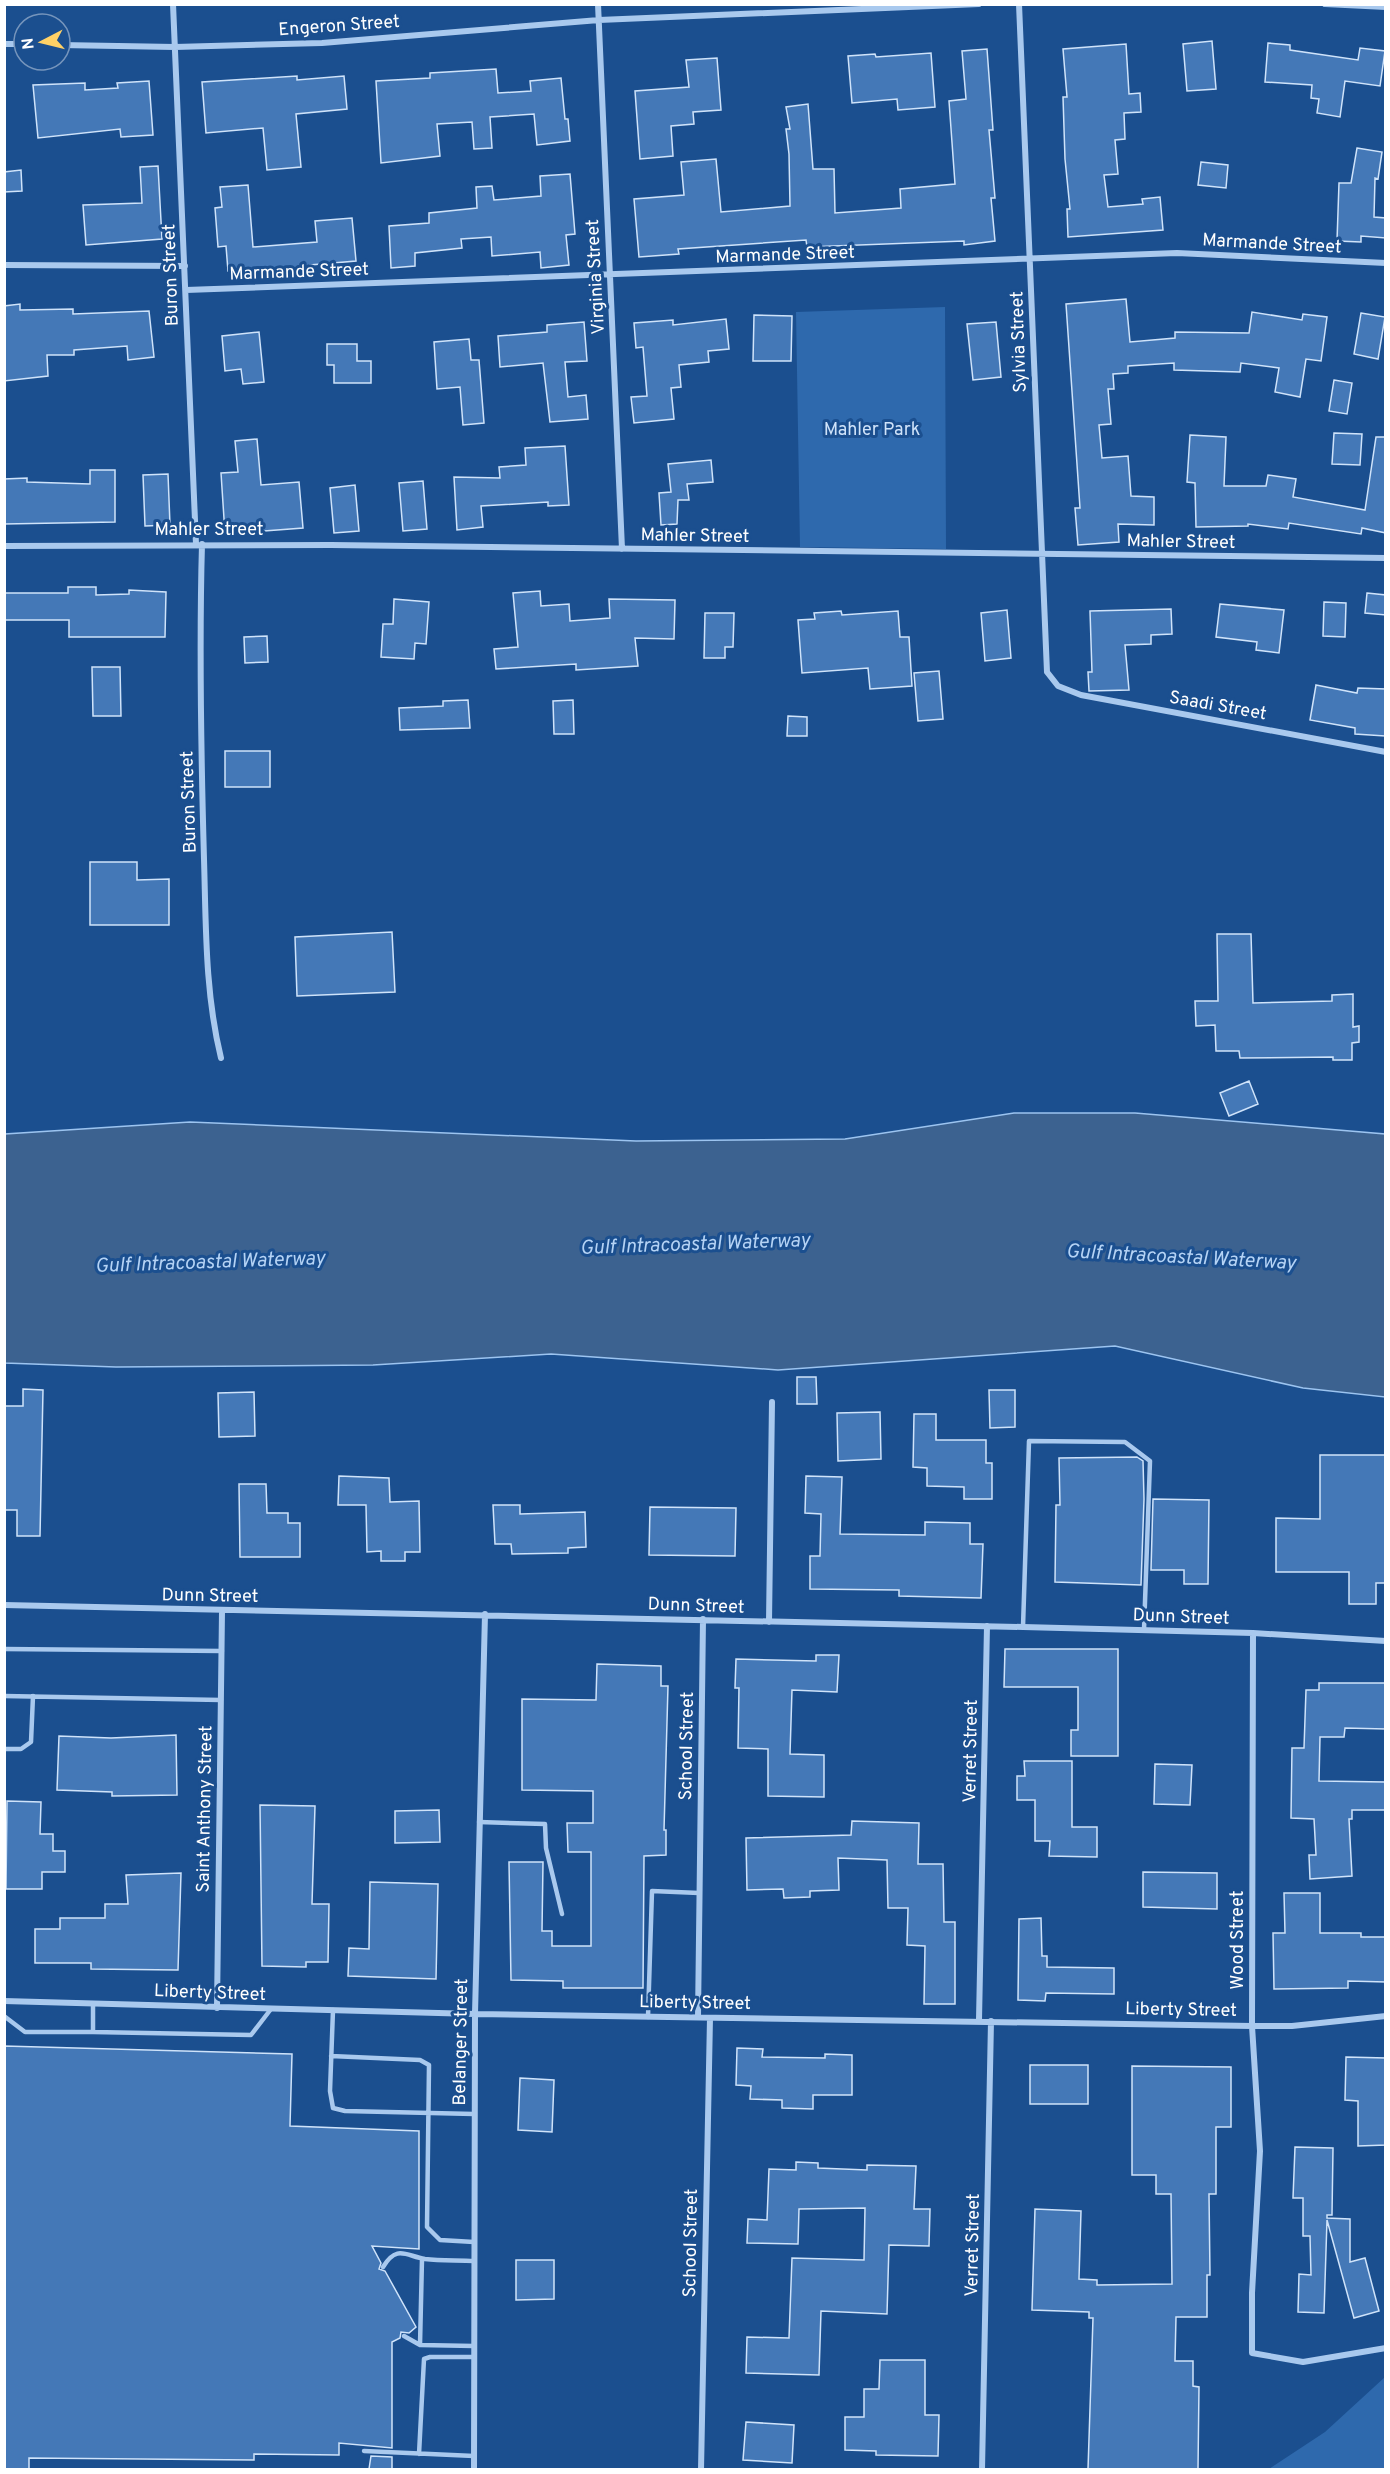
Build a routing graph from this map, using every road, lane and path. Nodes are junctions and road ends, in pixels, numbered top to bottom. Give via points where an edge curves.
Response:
1 (173, 4) edge
2 (598, 4) edge
3 (979, 4) edge
4 (1019, 4) edge
5 (1325, 4) edge
6 (1386, 7) edge
7 (599, 20) junction
8 (72, 45) edge
9 (175, 47) junction
10 (1029, 259) junction
11 (1386, 263) edge
12 (4, 266) edge
13 (185, 266) junction
14 (610, 275) junction
15 (186, 290) junction
16 (199, 544) junction
17 (4, 546) edge
18 (622, 549) junction
19 (1041, 554) junction
20 (1386, 558) edge
21 (1051, 676) joint
22 (1386, 752) edge
23 (221, 1058) dead end
24 (772, 1402) dead end
25 (4, 1605) edge
26 (222, 1611) junction
27 (485, 1614) junction
28 (703, 1619) junction
29 (769, 1622) junction
30 (987, 1626) junction
31 (1023, 1627) junction
32 (1144, 1630) junction
33 (1253, 1633) junction
34 (1386, 1641) edge
35 (4, 1649) edge
36 (222, 1651) junction
37 (4, 1696) edge
38 (33, 1696) junction
39 (220, 1700) junction
40 (4, 1749) edge
41 (479, 1822) junction
42 (699, 1893) junction
43 (562, 1914) dead end
44 (4, 2001) edge
45 (93, 2004) junction
46 (217, 2007) junction
47 (271, 2009) junction
48 (333, 2010) junction
49 (475, 2014) junction
50 (4, 2016) edge
51 (648, 2016) junction
52 (1386, 2016) edge
53 (698, 2017) junction
54 (710, 2018) junction
55 (979, 2020) junction
56 (991, 2020) junction
57 (1252, 2026) junction
58 (93, 2032) junction
59 (331, 2056) junction
60 (429, 2113) junction
61 (474, 2114) junction
62 (474, 2242) junction
63 (422, 2259) junction
64 (474, 2261) junction
65 (382, 2266) dead end
66 (404, 2336) dead end
67 (420, 2345) junction
68 (474, 2346) junction
69 (1386, 2348) edge
70 (474, 2357) junction
71 (363, 2451) dead end
72 (419, 2454) junction
73 (474, 2456) junction
74 (474, 2469) edge
75 (700, 2469) edge
76 (982, 2469) edge

1 - 9 street, Buron Street
2 - 7 street, Virginia Street
3 - 7 street, Engeron Street
4 - 10 street, Sylvia Street
5 - 6 street
7 - 9 street, Engeron Street via 322,43
7 - 14 street, Virginia Street
8 - 9 street, Engeron Street
9 - 13 street, Buron Street
10 - 11 street, Marmande Street via 1177,254
10 - 14 street, Marmande Street
10 - 19 street, Sylvia Street
12 - 13 street
13 - 15 street, Buron Street
14 - 15 street, Marmande Street
14 - 18 street, Virginia Street
15 - 16 street, Buron Street
16 - 17 street, Mahler Street
16 - 18 street, Mahler Street
16 - 23 street, Buron Street via 208,971 210,1016
18 - 19 street, Mahler Street
19 - 20 street, Mahler Street
19 - 21 street, Sylvia Street via 1045,655
21 - 22 street, Saadi Street via 1058,686 1081,695
24 - 29 street
25 - 26 street, Dunn Street
26 - 27 street, Dunn Street
26 - 36 street, Saint Anthony Street
27 - 28 street, Dunn Street
27 - 41 street, Belanger Street
28 - 29 street, Dunn Street
28 - 42 street, School Street
29 - 30 street, Dunn Street
30 - 31 street, Dunn Street
30 - 55 street, Verret Street
31 - 32 street, Dunn Street
31 - 32 lane via 1029,1441 1125,1442 1150,1461
32 - 33 street, Dunn Street
33 - 34 street, Dunn Street
33 - 57 street, Wood Street
35 - 36 lane
36 - 39 street, Saint Anthony Street
37 - 38 lane
38 - 39 lane
38 - 40 lane via 32,1742 21,1749
39 - 46 street, Saint Anthony Street
41 - 43 lane via 545,1824 546,1848
41 - 49 street, Belanger Street
42 - 51 lane via 652,1891
42 - 53 street, School Street
44 - 45 street, Liberty Street
45 - 46 street, Liberty Street
45 - 58 lane
46 - 47 street, Liberty Street
47 - 48 street, Liberty Street
47 - 58 lane via 251,2035
48 - 49 street, Liberty Street
48 - 59 lane
49 - 51 street, Liberty Street
49 - 61 street, Belanger Street
50 - 58 lane via 25,2032
51 - 53 street, Liberty Street
52 - 57 street, Liberty Street
53 - 54 street, Liberty Street
54 - 55 street, Liberty Street
54 - 75 street, School Street
55 - 56 street, Liberty Street
56 - 57 street, Liberty Street
56 - 76 street, Verret Street
57 - 69 street, Wood Street via 1260,2151 1252,2354 1303,2362
59 - 60 lane via 425,2061 430,2073
59 - 60 lane via 333,2108
60 - 61 lane
60 - 62 lane via 429,2233 440,2240
61 - 62 street, Belanger Street
62 - 64 street, Belanger Street
63 - 64 lane
63 - 65 lane via 405,2252 394,2255
63 - 67 lane
64 - 68 street, Belanger Street
66 - 67 lane
67 - 68 lane
68 - 70 street, Belanger Street
70 - 72 lane via 424,2359
70 - 73 street, Belanger Street
71 - 72 lane
72 - 73 lane
73 - 74 street, Belanger Street

